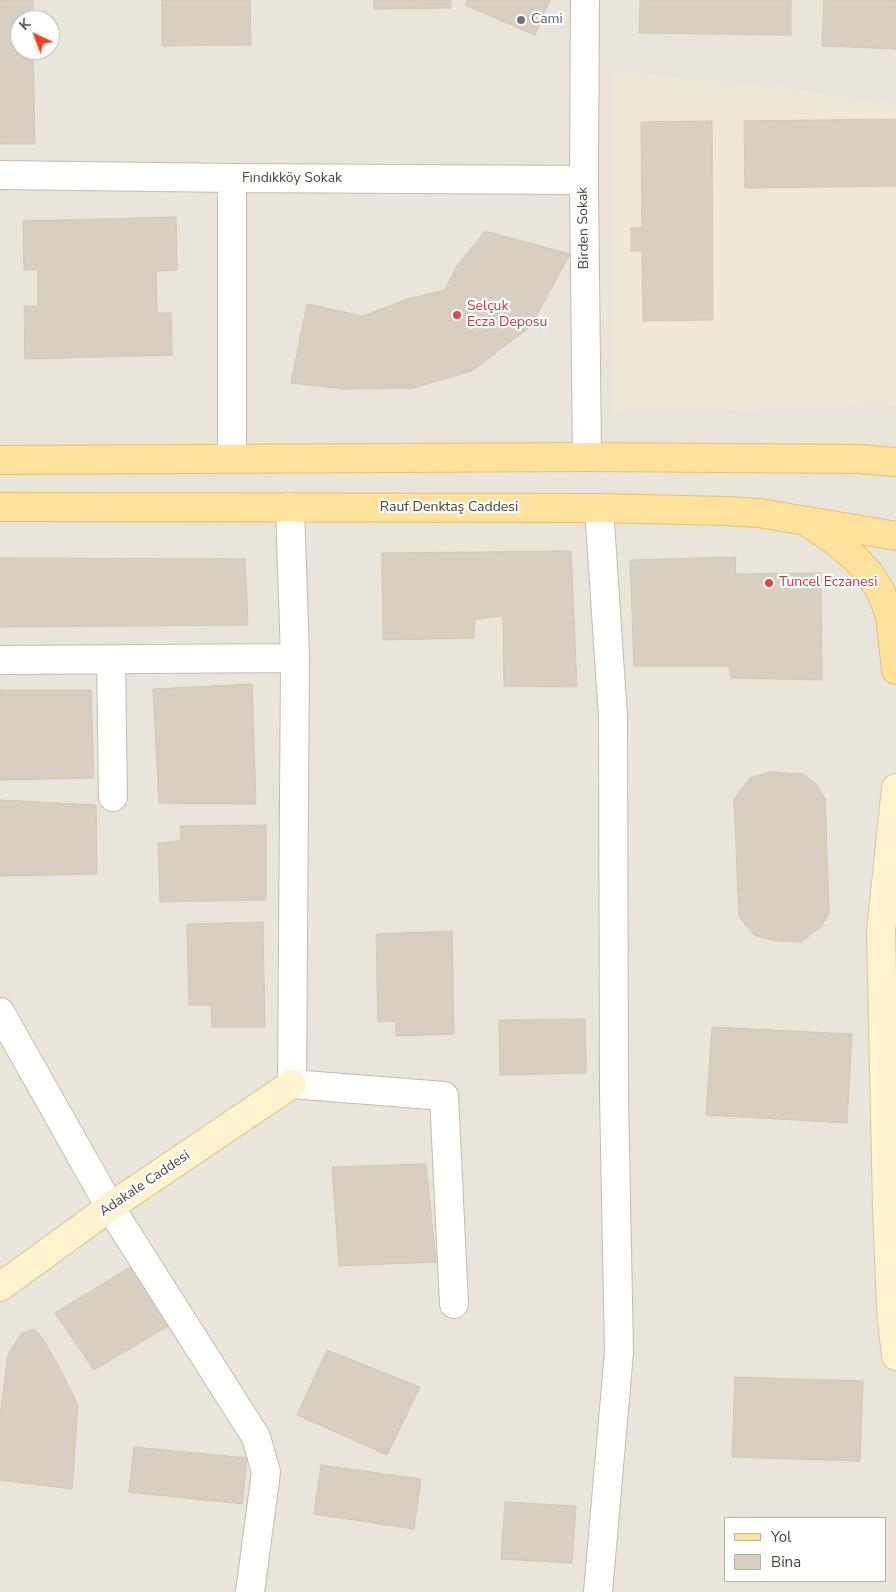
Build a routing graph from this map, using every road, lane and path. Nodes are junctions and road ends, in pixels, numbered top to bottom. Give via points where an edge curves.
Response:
1 (585, 0) edge
2 (0, 174) edge
3 (232, 178) junction
4 (584, 180) junction
5 (896, 447) edge
6 (587, 457) junction
7 (232, 458) junction
8 (859, 459) junction
9 (0, 460) edge
10 (896, 462) edge
11 (0, 507) edge
12 (290, 507) junction
13 (599, 508) junction
14 (803, 520) junction
15 (896, 536) edge
16 (294, 658) junction
17 (0, 660) edge
18 (111, 660) junction
19 (896, 670) edge
20 (896, 788) edge
21 (113, 797) dead end
22 (0, 1012) edge
23 (292, 1084) junction
24 (110, 1207) junction
25 (0, 1287) edge
26 (454, 1304) dead end
27 (896, 1356) edge
28 (250, 1592) edge
29 (598, 1592) edge

1 - 4 street, Birden Sokak
2 - 3 street, Fındıkköy Sokak
3 - 4 street, Fındıkköy Sokak
3 - 7 street
4 - 6 street, Birden Sokak
5 - 8 main road
6 - 7 main road
6 - 8 main road
7 - 9 main road
8 - 10 main road
11 - 12 main road, Rauf Denktaş Caddesi
12 - 13 main road, Rauf Denktaş Caddesi
12 - 16 street
13 - 14 main road, Rauf Denktaş Caddesi via 727,511
13 - 29 street via 613,717 614,1095 619,1352
14 - 15 main road, Rauf Denktaş Caddesi
14 - 19 main road via 854,556 881,592 890,616
16 - 18 street
16 - 23 street
17 - 18 street
18 - 21 street
20 - 27 street via 881,932 891,1310
22 - 24 street
23 - 24 street, Adakale Caddesi
23 - 26 street via 444,1096
24 - 25 street, Adakale Caddesi
24 - 28 street via 256,1437 266,1472

